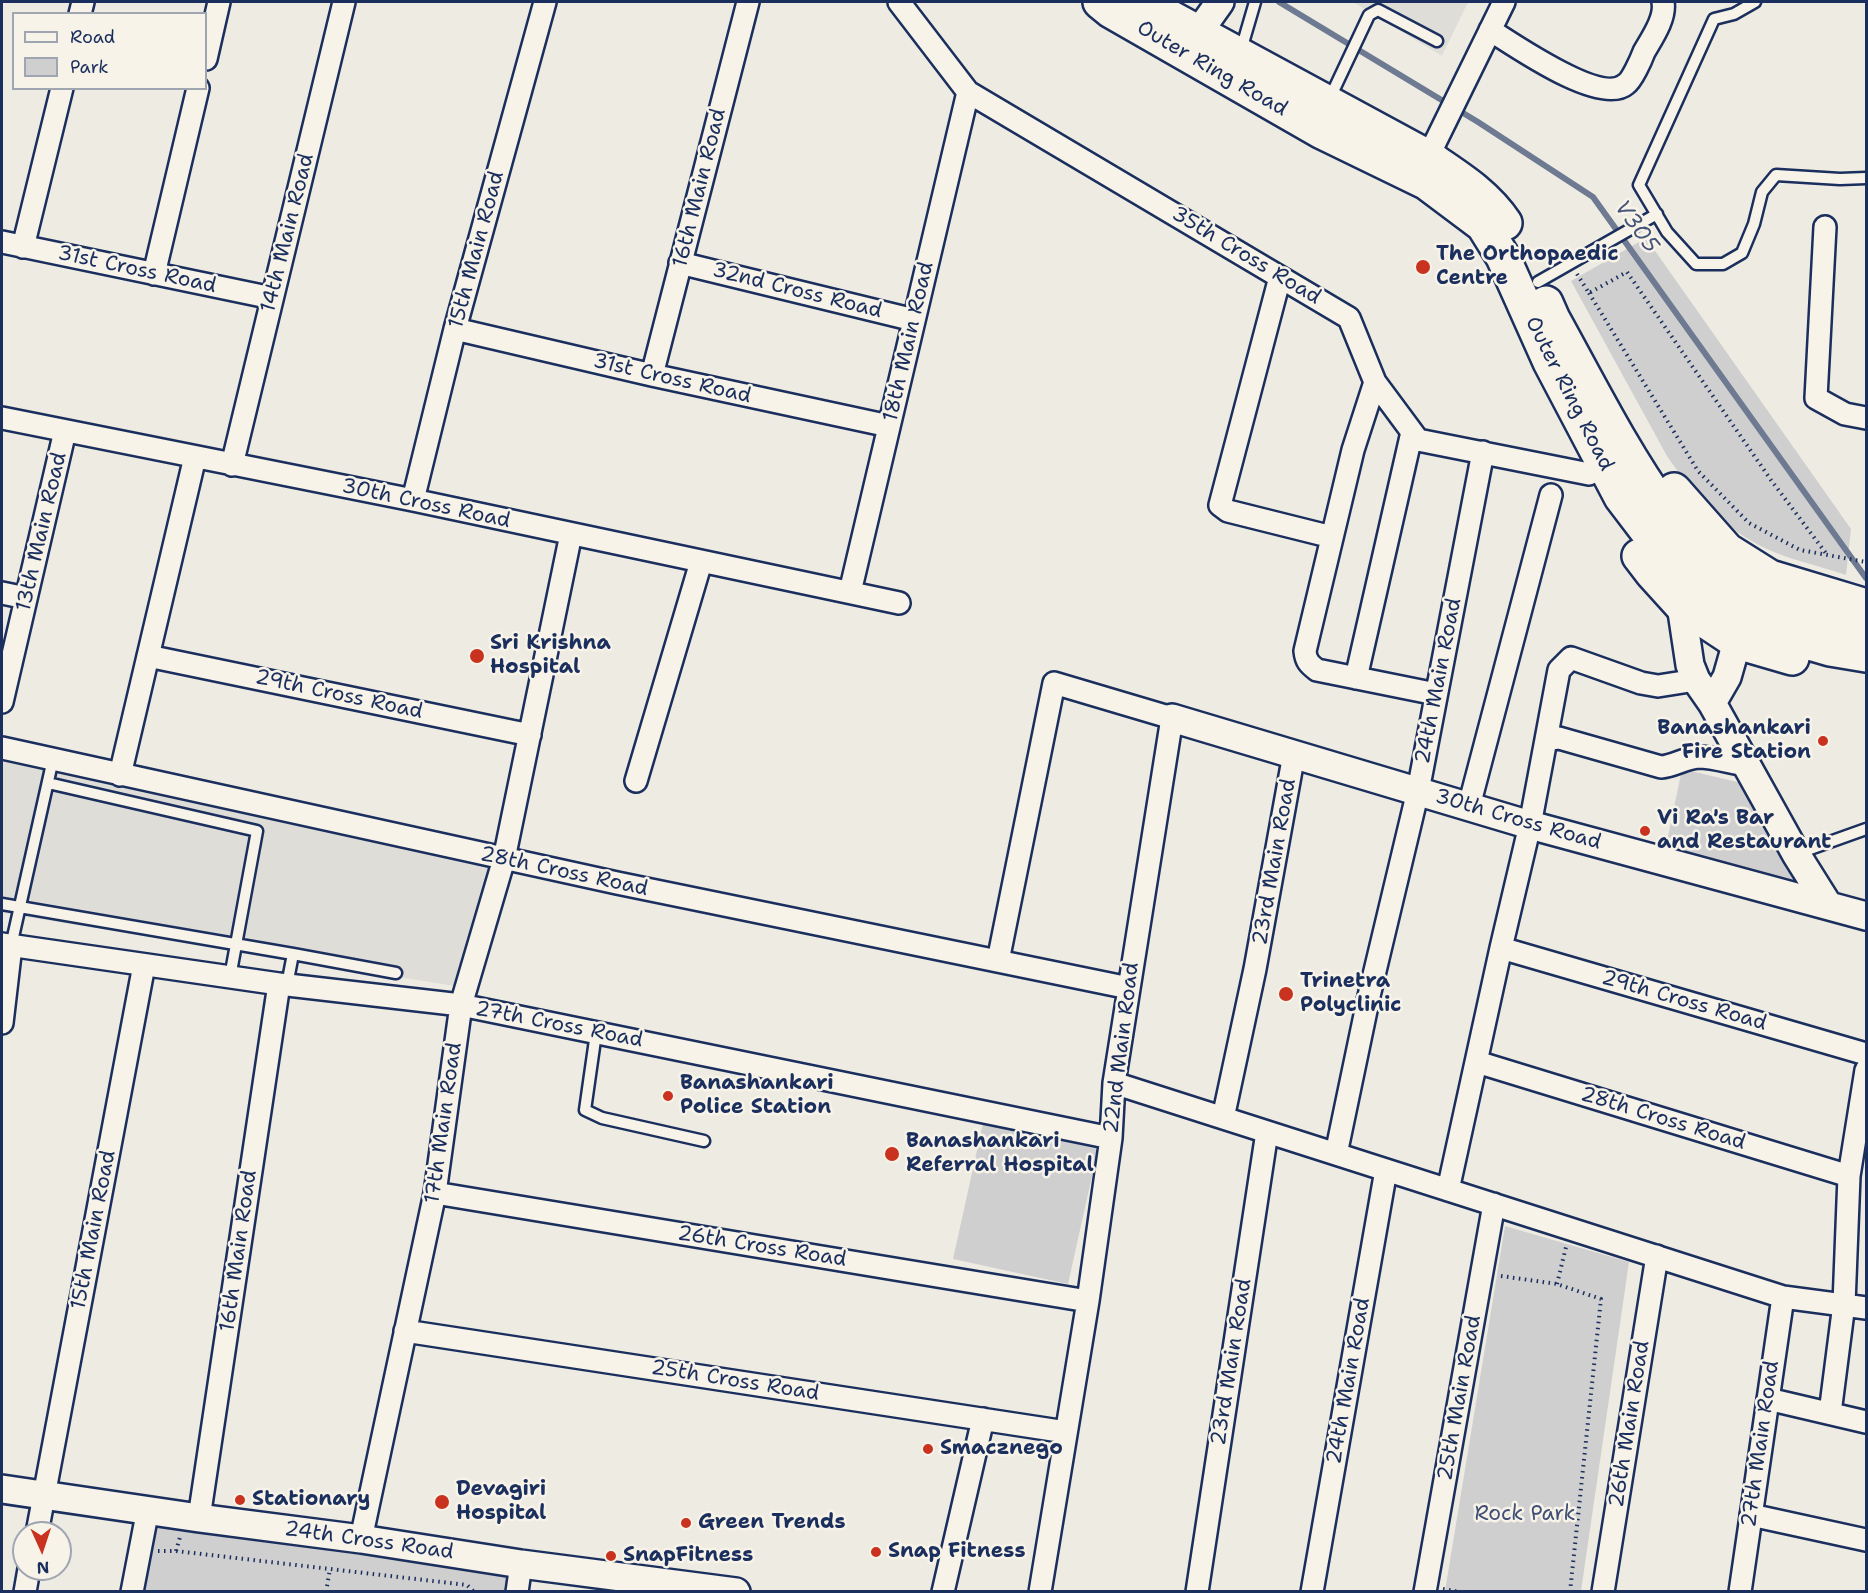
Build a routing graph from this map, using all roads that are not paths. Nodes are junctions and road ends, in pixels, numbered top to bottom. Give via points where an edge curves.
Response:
1 (219, 2) edge
2 (344, 2) edge
3 (545, 2) edge
4 (748, 2) edge
5 (899, 2) edge
6 (1100, 2) edge
7 (1142, 2) edge
8 (1221, 2) edge
9 (1255, 2) edge
10 (1504, 2) edge
11 (1663, 2) edge
12 (1755, 2) edge
13 (1490, 30) junction
14 (1198, 33) junction
15 (1437, 41) dead end
16 (207, 55) edge
17 (1239, 55) junction
18 (62, 90) edge
19 (198, 90) edge
20 (968, 92) junction
21 (1328, 103) junction
22 (1428, 157) junction
23 (1866, 178) edge
24 (1656, 214) junction
25 (1825, 227) dead end
26 (2, 242) edge
27 (23, 247) junction
28 (680, 263) junction
29 (154, 274) junction
30 (1280, 277) junction
31 (1538, 282) junction
32 (272, 298) junction
33 (914, 320) junction
34 (1544, 324) junction
35 (455, 329) junction
36 (652, 375) junction
37 (1375, 382) junction
38 (2, 418) edge
39 (1866, 418) edge
40 (889, 426) junction
41 (65, 431) junction
42 (1412, 432) junction
43 (1483, 452) junction
44 (195, 457) junction
45 (232, 465) junction
46 (1589, 474) junction
47 (1551, 495) dead end
48 (413, 500) junction
49 (571, 534) junction
50 (1332, 537) junction
51 (701, 562) junction
52 (850, 592) junction
53 (2, 593) edge
54 (26, 598) junction
55 (899, 603) dead end
56 (1681, 605) junction
57 (1866, 606) edge
58 (1844, 636) edge
59 (1737, 642) junction
60 (148, 656) junction
61 (1866, 656) edge
62 (1866, 674) edge
63 (1356, 678) junction
64 (1696, 680) junction
65 (1436, 694) junction
66 (2, 702) edge
67 (1712, 703) junction
68 (1172, 718) junction
69 (530, 735) junction
70 (1545, 745) junction
71 (2, 748) edge
72 (1294, 754) junction
73 (53, 759) junction
74 (1746, 765) junction
75 (120, 774) junction
76 (636, 782) dead end
77 (48, 783) junction
78 (1418, 791) junction
79 (1469, 806) junction
80 (1530, 825) junction
81 (1866, 829) edge
82 (1796, 854) junction
83 (504, 859) junction
84 (2, 904) edge
85 (1828, 905) junction
86 (19, 908) junction
87 (1866, 916) edge
88 (237, 944) junction
89 (6, 945) edge
90 (1501, 948) junction
91 (293, 954) junction
92 (998, 961) junction
93 (144, 965) junction
94 (396, 973) dead end
95 (230, 977) junction
96 (283, 984) junction
97 (1129, 988) junction
98 (461, 1005) junction
99 (2, 1023) edge
100 (596, 1033) junction
101 (1866, 1054) edge
102 (1477, 1062) junction
103 (1866, 1070) edge
104 (1114, 1083) junction
105 (1223, 1118) junction
106 (1267, 1132) junction
107 (1111, 1138) junction
108 (704, 1142) dead end
109 (1336, 1154) junction
110 (1386, 1170) junction
111 (1849, 1176) junction
112 (1448, 1190) junction
113 (435, 1193) junction
114 (1494, 1204) junction
115 (1656, 1256) junction
116 (1783, 1297) junction
117 (1088, 1301) junction
118 (1844, 1305) junction
119 (1866, 1308) edge
120 (405, 1331) junction
121 (1768, 1399) junction
122 (1830, 1413) junction
123 (982, 1419) junction
124 (1866, 1422) edge
125 (1066, 1432) junction
126 (2, 1489) edge
127 (44, 1495) junction
128 (148, 1509) junction
129 (1751, 1515) junction
130 (199, 1518) junction
131 (39, 1521) edge
132 (361, 1539) junction
133 (1866, 1540) edge
134 (522, 1564) junction
135 (654, 1586) edge
136 (1432, 1590) edge
137 (132, 1592) edge
138 (517, 1592) edge
139 (736, 1592) edge
140 (943, 1592) edge
141 (1040, 1592) edge
142 (1197, 1592) edge
143 (1312, 1592) edge
144 (1603, 1592) edge
145 (1740, 1592) edge

1 - 16 street
2 - 32 street, 14th Main Road
3 - 35 street, 15th Main Road
4 - 28 street, 16th Main Road
5 - 20 street, 35th Cross Road
6 - 34 highway, Outer Ring Road via 1322,132 1437,190 1483,225
7 - 14 highway, Outer Ring Road
8 - 14 street
9 - 17 lane
10 - 13 street
11 - 13 street via 1662,18 1627,84 1614,89 1592,86 1559,72
12 - 24 lane via 1734,14 1714,19 1639,185
13 - 22 street
14 - 17 highway, Outer Ring Road
15 - 21 lane via 1378,10 1369,15
17 - 21 highway, Outer Ring Road
18 - 27 street
19 - 29 street
20 - 30 street, 35th Cross Road
20 - 33 street, 18th Main Road
21 - 22 highway, Outer Ring Road
22 - 31 highway, Outer Ring Road via 1495,208
23 - 24 lane via 1776,175 1762,192 1742,254 1723,264 1696,264
24 - 31 lane
25 - 39 street via 1816,398 1845,414
26 - 27 street, 31st Cross Road
27 - 29 street, 31st Cross Road
28 - 33 street, 32nd Cross Road
28 - 36 street, 16th Main Road
29 - 32 street, 31st Cross Road
30 - 37 street, 35th Cross Road via 1349,318
30 - 50 street via 1220,505 1228,511
31 - 34 highway, Outer Ring Road
32 - 45 street, 14th Main Road
33 - 40 street, 18th Main Road
34 - 46 highway via 1539,363
34 - 57 highway via 1588,348 1660,474 1727,550 1770,577
34 - 58 highway, Outer Ring Road via 1692,548 1739,586
35 - 36 street, 31st Cross Road
35 - 48 street, 15th Main Road
36 - 40 street, 31st Cross Road
37 - 42 street, 35th Cross Road
37 - 50 street via 1353,450
38 - 41 street, 30th Cross Road
40 - 52 street, 18th Main Road
41 - 44 street, 30th Cross Road
41 - 54 street, 13th Main Road
42 - 43 street, 35th Cross Road via 1418,440
42 - 63 street
43 - 46 street, 35th Cross Road
43 - 65 street, 24th Main Road
44 - 45 street, 30th Cross Road
44 - 60 street
45 - 48 street, 30th Cross Road
46 - 56 highway via 1608,511 1639,556
47 - 79 street
48 - 49 street, 30th Cross Road
49 - 51 street, 30th Cross Road
49 - 69 street, 17th Main Road
50 - 63 street via 1306,657 1317,670
51 - 52 street, 30th Cross Road
51 - 76 street
52 - 55 street, 30th Cross Road
53 - 54 street
54 - 66 street, 13th Main Road
56 - 59 highway
56 - 64 street via 1690,666
58 - 61 highway, Outer Ring Road
59 - 62 highway via 1828,668
59 - 67 street via 1727,677
60 - 69 street, 29th Cross Road
60 - 75 street
63 - 65 street
64 - 67 street
64 - 70 street via 1658,686 1571,658 1559,670
65 - 78 street, 24th Main Road
67 - 74 street
68 - 72 street, 30th Cross Road
68 - 92 street via 1054,682
68 - 97 street, 22nd Main Road
69 - 83 street, 17th Main Road
70 - 74 street via 1550,739 1559,738 1661,767 1699,757
70 - 80 street
71 - 73 street, 28th Cross Road
72 - 78 street, 30th Cross Road
72 - 105 street, 23rd Main Road
73 - 75 street, 28th Cross Road
73 - 77 lane
74 - 82 street
75 - 83 street, 28th Cross Road
77 - 86 lane
77 - 88 lane via 257,831
78 - 79 street, 30th Cross Road
78 - 109 street, 24th Main Road
79 - 80 street, 30th Cross Road
80 - 85 street, 30th Cross Road
80 - 90 street
81 - 82 lane
82 - 85 street
83 - 92 street, 28th Cross Road
83 - 98 street, 17th Main Road
84 - 86 lane
85 - 87 street, 30th Cross Road
86 - 88 lane
86 - 89 lane
88 - 91 lane
88 - 95 lane
89 - 93 street, 27th Cross Road
89 - 99 street
90 - 101 street, 29th Cross Road
90 - 102 street
91 - 94 lane
91 - 96 lane
92 - 97 street, 28th Cross Road
93 - 95 street, 27th Cross Road
93 - 127 street, 15th Main Road
95 - 96 street, 27th Cross Road
96 - 98 street, 27th Cross Road
96 - 130 street, 16th Main Road
97 - 104 street, 22nd Main Road
98 - 100 street, 27th Cross Road
98 - 113 street, 17th Main Road
100 - 107 street, 27th Cross Road
100 - 108 lane via 585,1110 602,1118
102 - 111 street, 28th Cross Road
102 - 112 street
103 - 111 street
104 - 105 street
104 - 107 street, 22nd Main Road
105 - 106 street
106 - 109 street
106 - 142 street, 23rd Main Road
107 - 117 street, 22nd Main Road
109 - 110 street
110 - 112 street
110 - 143 street, 24th Main Road
111 - 118 street
112 - 114 street
113 - 117 street, 26th Cross Road
113 - 120 street, 17th Main Road
114 - 115 street
114 - 136 street, 25th Main Road
115 - 116 street
115 - 144 street, 26th Main Road
116 - 118 street
116 - 121 street, 27th Main Road
117 - 125 street, 22nd Main Road
118 - 119 street
118 - 122 street
120 - 123 street, 25th Cross Road
120 - 132 street, 17th Main Road
121 - 122 street
121 - 129 street, 27th Main Road
122 - 124 street
123 - 125 street, 25th Cross Road
123 - 140 street
125 - 141 street, 22nd Main Road
126 - 127 street, 24th Cross Road
127 - 128 street, 24th Cross Road
127 - 131 street
128 - 130 street, 24th Cross Road
128 - 137 street
129 - 133 street
129 - 145 street, 27th Main Road
130 - 132 street, 24th Cross Road
132 - 134 street, 24th Cross Road
134 - 135 street, 24th Cross Road
134 - 138 street
135 - 139 street, 24th Cross Road

